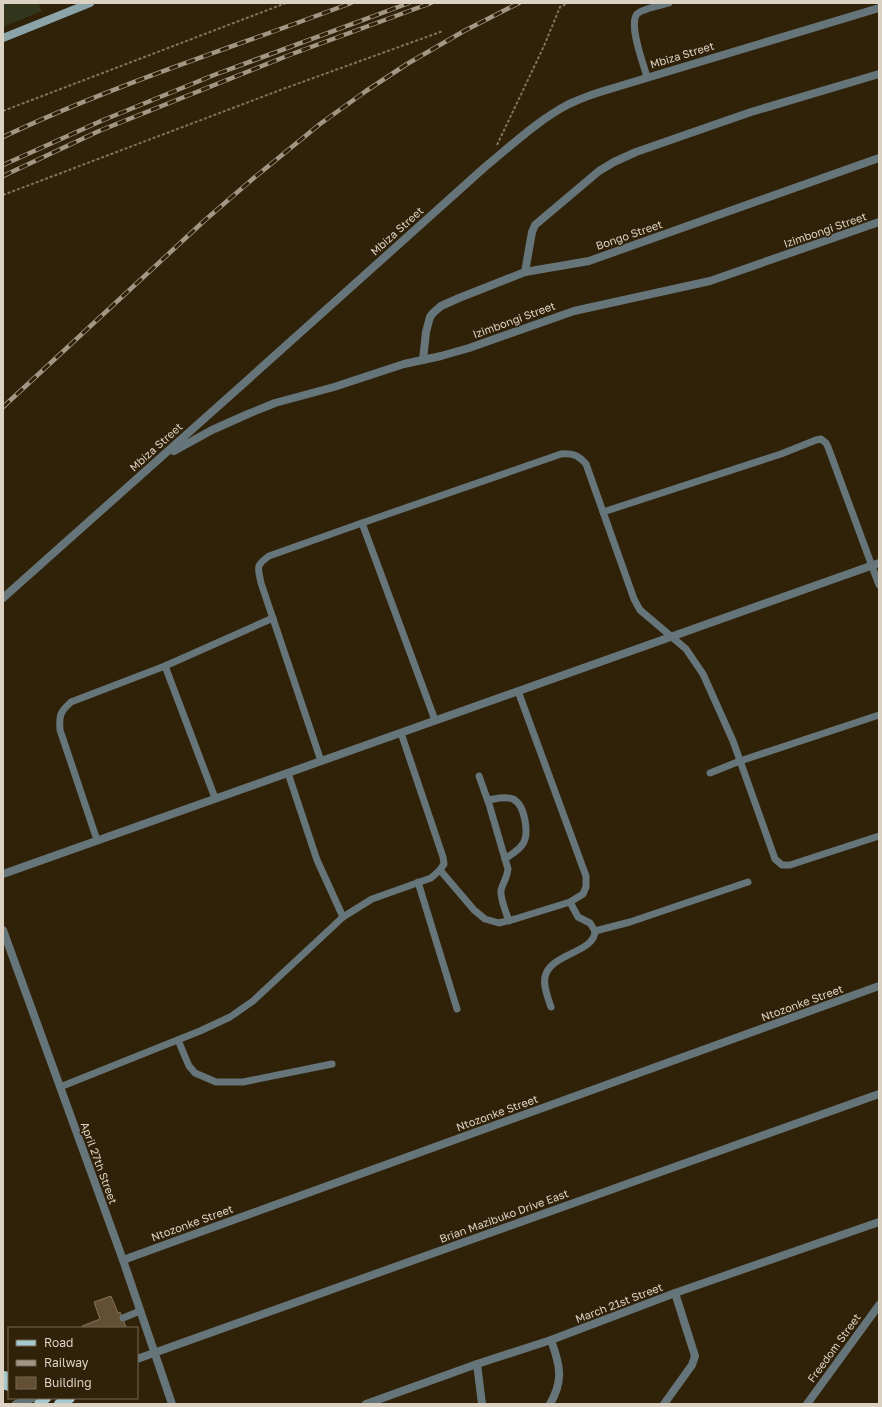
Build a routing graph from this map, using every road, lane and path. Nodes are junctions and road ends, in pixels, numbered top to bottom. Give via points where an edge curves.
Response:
1 (90, 3) edge
2 (286, 3) edge
3 (568, 3) edge
4 (669, 3) edge
5 (879, 8) edge
6 (444, 31) dead end
7 (3, 38) edge
8 (879, 74) edge
9 (647, 77) junction
10 (3, 111) edge
11 (496, 147) dead end
12 (879, 158) edge
13 (3, 195) edge
14 (879, 222) edge
15 (525, 272) junction
16 (423, 360) junction
17 (163, 456) junction
18 (603, 512) junction
19 (362, 523) junction
20 (876, 564) edge
21 (879, 585) edge
22 (3, 598) edge
23 (273, 618) junction
24 (672, 636) junction
25 (165, 666) junction
26 (518, 691) junction
27 (879, 715) edge
28 (435, 720) junction
29 (401, 732) junction
30 (321, 761) junction
31 (740, 761) junction
32 (288, 773) junction
33 (710, 773) dead end
34 (479, 776) dead end
35 (215, 798) junction
36 (488, 800) junction
37 (879, 836) edge
38 (98, 840) junction
39 (505, 859) junction
40 (440, 870) junction
41 (3, 874) edge
42 (418, 882) junction
43 (748, 882) dead end
44 (570, 902) junction
45 (343, 917) junction
46 (509, 921) junction
47 (3, 930) edge
48 (595, 931) junction
49 (879, 986) edge
50 (552, 1007) dead end
51 (457, 1009) dead end
52 (178, 1040) junction
53 (332, 1064) dead end
54 (60, 1087) junction
55 (879, 1094) edge
56 (879, 1222) edge
57 (122, 1260) junction
58 (675, 1293) junction
59 (879, 1305) edge
60 (140, 1311) junction
61 (123, 1318) dead end
62 (551, 1340) junction
63 (154, 1353) junction
64 (138, 1359) edge
65 (477, 1364) junction
66 (30, 1399) edge
67 (68, 1399) edge
68 (386, 1400) edge
69 (16, 1404) edge
70 (59, 1404) edge
71 (172, 1404) edge
72 (366, 1404) edge
73 (482, 1404) edge
74 (550, 1404) edge
75 (664, 1404) edge
76 (807, 1404) edge

1 - 7 main road
2 - 10 path
3 - 11 path via 560,7
4 - 9 lane via 640,12 634,22
5 - 9 street, Mbiza Street
6 - 13 path
8 - 15 street via 751,112 614,162 599,171 535,225
9 - 17 street, Mbiza Street via 579,100 534,126
12 - 15 street, Bongo Street via 589,261
14 - 16 street, Izimbongi Street via 710,281 574,311 469,348
15 - 16 street, Bongo Street via 441,306 430,317
16 - 17 street, Izimbongi Street via 275,403 212,430
17 - 22 street, Mbiza Street
18 - 19 lane via 586,464 579,456 569,453
18 - 20 lane via 821,439 826,442
18 - 24 lane via 640,610
19 - 23 lane via 269,556 261,562 261,583
19 - 28 lane
20 - 21 lane
20 - 24 street
23 - 25 lane
23 - 30 lane
24 - 26 street
24 - 31 lane via 686,649 703,674 734,741
25 - 35 lane
25 - 38 lane via 71,702 61,711 60,730
26 - 28 street
26 - 44 lane via 586,876 583,894
27 - 31 lane
28 - 29 street
29 - 30 street
29 - 40 lane via 443,857 444,864
30 - 32 street
31 - 33 lane
31 - 37 lane via 771,853 782,865 790,865
32 - 35 street
32 - 45 lane via 317,860
34 - 36 lane
35 - 38 street
36 - 39 lane
36 - 39 lane via 513,799 523,816 525,841 522,847
38 - 41 street
39 - 46 lane via 508,875 502,890
40 - 42 lane via 431,878
40 - 46 lane via 474,910 485,919 499,923
42 - 45 lane via 372,899
42 - 51 lane
43 - 48 lane via 630,922
44 - 46 lane
44 - 48 lane via 578,917 590,923
45 - 52 lane via 240,1011
47 - 54 street, April 27th Street
48 - 50 lane via 594,939 556,961 545,976 547,996
49 - 57 street, Ntozonke Street
52 - 53 lane via 189,1066 195,1073 216,1082 243,1082
52 - 54 lane
54 - 57 street, April 27th Street
55 - 63 street, Brian Mazibuko Drive East
56 - 58 street, March 21st Street
57 - 60 street, April 27th Street
58 - 62 street, March 21st Street
58 - 75 street via 694,1348 695,1359
59 - 76 street, Freedom Street
60 - 61 lane
60 - 63 street, April 27th Street
62 - 65 street, March 21st Street
62 - 74 street via 560,1371 558,1387
63 - 64 street, Brian Mazibuko Drive East
63 - 71 street, April 27th Street
65 - 68 street, March 21st Street
65 - 73 street
66 - 69 street
67 - 70 main road
68 - 72 street, March 21st Street

